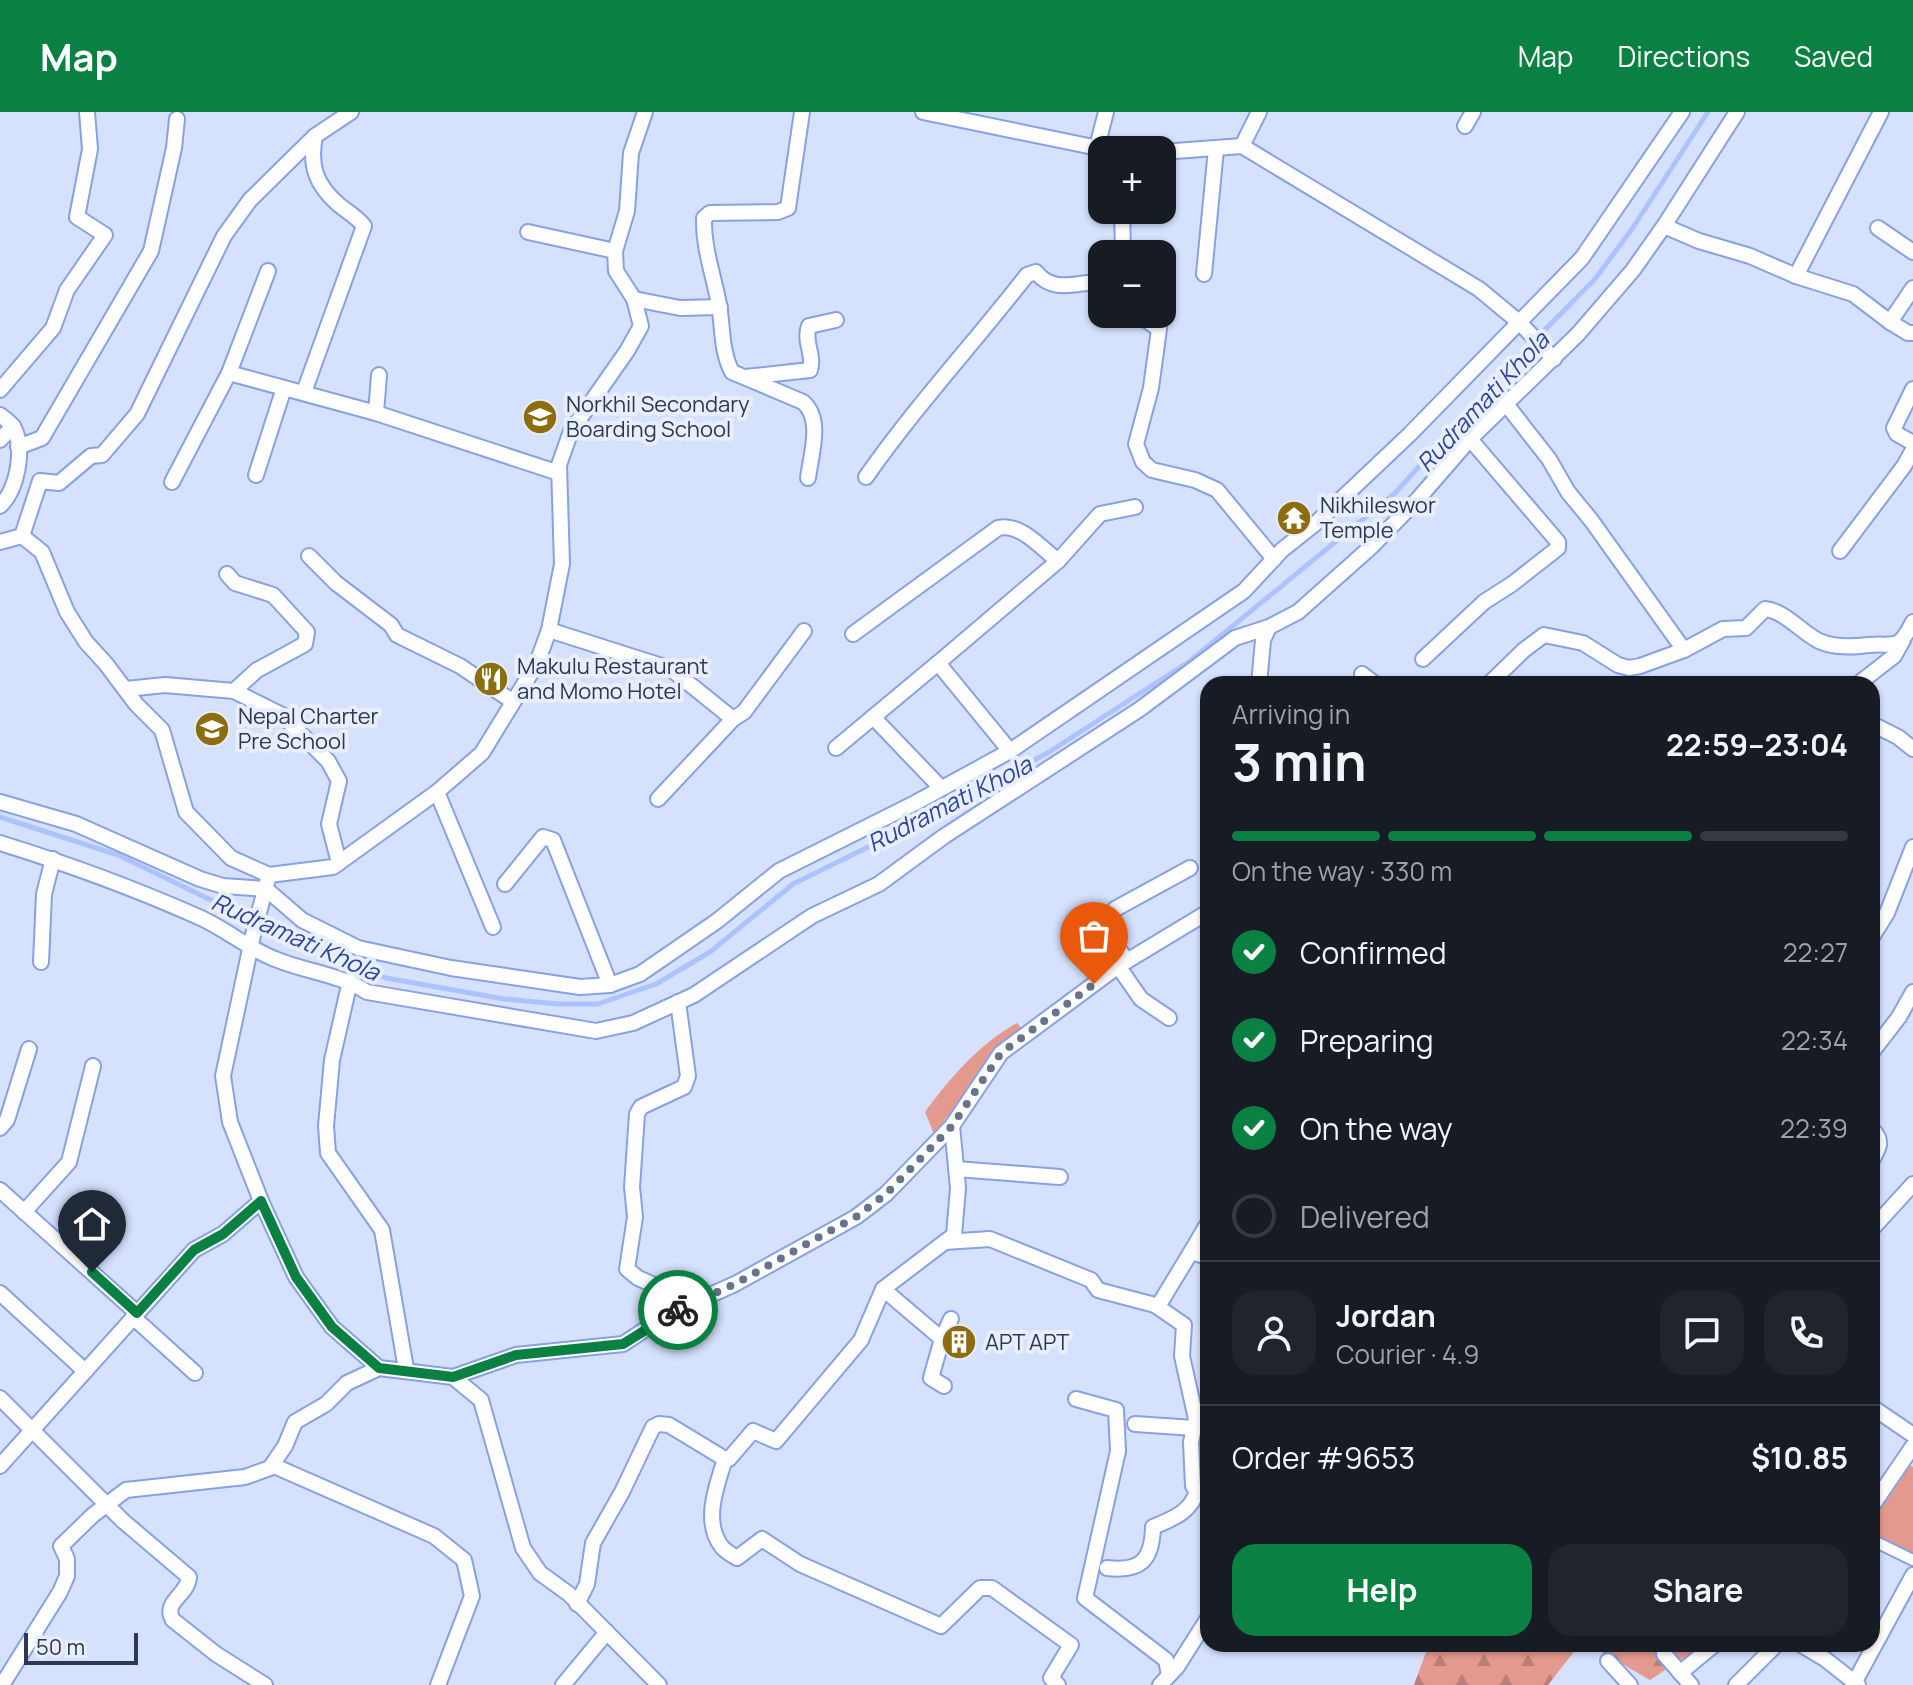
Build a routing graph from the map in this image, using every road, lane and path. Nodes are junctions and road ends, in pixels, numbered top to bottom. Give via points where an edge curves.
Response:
1 (87, 112) edge
2 (351, 112) edge
3 (645, 112) edge
4 (802, 112) edge
5 (923, 112) edge
6 (1106, 112) edge
7 (1259, 112) edge
8 (1473, 112) edge
9 (1682, 112) edge
10 (1737, 112) edge
11 (1881, 112) edge
12 (949, 114) edge
13 (177, 119) dead end
14 (1465, 126) dead end
15 (315, 136) junction
16 (1104, 136) edge
17 (1088, 145) edge
18 (1242, 146) junction
19 (1216, 149) junction
20 (1176, 151) edge
21 (1664, 226) junction
22 (1878, 228) dead end
23 (528, 232) dead end
24 (615, 251) junction
25 (1913, 252) edge
26 (268, 271) dead end
27 (1204, 274) dead end
28 (1796, 276) junction
29 (1088, 281) edge
30 (1913, 288) edge
31 (634, 299) junction
32 (720, 307) junction
33 (836, 320) dead end
34 (1890, 322) junction
35 (1523, 327) junction
36 (1158, 328) edge
37 (1913, 333) edge
38 (1550, 354) junction
39 (229, 373) junction
40 (379, 375) dead end
41 (742, 378) junction
42 (284, 388) junction
43 (1913, 389) edge
44 (0, 390) edge
45 (304, 392) junction
46 (1506, 404) junction
47 (376, 413) junction
48 (0, 415) edge
49 (13, 426) junction
50 (1470, 439) junction
51 (0, 440) edge
52 (1913, 443) edge
53 (18, 447) junction
54 (1913, 450) edge
55 (559, 473) junction
56 (256, 475) dead end
57 (866, 477) dead end
58 (808, 478) dead end
59 (172, 482) dead end
60 (0, 506) edge
61 (1135, 507) dead end
62 (22, 536) junction
63 (0, 542) edge
64 (1840, 551) dead end
65 (309, 556) dead end
66 (1274, 559) junction
67 (1058, 561) junction
68 (227, 574) dead end
69 (1913, 622) edge
70 (1269, 627) junction
71 (549, 630) junction
72 (804, 631) dead end
73 (853, 634) dead end
74 (1905, 638) junction
75 (1684, 650) junction
76 (1423, 659) dead end
77 (938, 663) junction
78 (1362, 674) dead end
79 (1260, 676) edge
80 (1365, 676) edge
81 (1497, 676) edge
82 (1868, 676) edge
83 (126, 689) junction
84 (234, 691) junction
85 (512, 701) junction
86 (873, 717) junction
87 (733, 719) junction
88 (1880, 728) edge
89 (836, 748) dead end
90 (1913, 749) edge
91 (1010, 751) junction
92 (941, 788) junction
93 (437, 792) junction
94 (658, 799) dead end
95 (0, 802) edge
96 (0, 843) edge
97 (1913, 847) edge
98 (53, 859) junction
99 (339, 863) junction
100 (1190, 868) dead end
101 (505, 884) dead end
102 (266, 889) junction
103 (1880, 910) edge
104 (1887, 913) junction
105 (1200, 917) edge
106 (1880, 924) edge
107 (493, 927) dead end
108 (251, 941) junction
109 (41, 962) dead end
110 (1122, 964) junction
111 (350, 981) junction
112 (610, 985) junction
113 (1913, 992) edge
114 (678, 1002) junction
115 (1169, 1018) dead end
116 (1880, 1042) edge
117 (29, 1049) dead end
118 (93, 1066) dead end
119 (952, 1126) junction
120 (0, 1128) edge
121 (956, 1169) junction
122 (1060, 1177) dead end
123 (1913, 1184) edge
124 (0, 1190) edge
125 (261, 1201) junction
126 (24, 1212) junction
127 (1880, 1220) edge
128 (1200, 1237) edge
129 (945, 1242) junction
130 (1191, 1252) junction
131 (1200, 1255) edge
132 (883, 1289) junction
133 (0, 1293) edge
134 (1155, 1305) junction
135 (680, 1309) junction
136 (135, 1315) junction
137 (951, 1319) dead end
138 (942, 1339) junction
139 (379, 1368) junction
140 (406, 1369) junction
141 (85, 1371) junction
142 (195, 1373) dead end
143 (453, 1377) junction
144 (944, 1386) dead end
145 (0, 1398) edge
146 (1076, 1399) dead end
147 (1880, 1412) edge
148 (1135, 1424) dead end
149 (1194, 1428) junction
150 (33, 1429) junction
151 (1913, 1435) edge
152 (1912, 1450) edge
153 (725, 1459) junction
154 (272, 1465) junction
155 (0, 1466) edge
156 (1200, 1489) edge
157 (1200, 1493) edge
158 (1880, 1495) edge
159 (108, 1505) junction
160 (1880, 1544) edge
161 (1913, 1560) edge
162 (1107, 1568) dead end
163 (1913, 1575) edge
164 (577, 1604) junction
165 (1200, 1629) edge
166 (607, 1632) junction
167 (1880, 1637) edge
168 (1705, 1652) edge
169 (1769, 1652) edge
170 (1813, 1652) edge
171 (1872, 1652) edge
172 (1664, 1654) dead end
173 (1608, 1661) dead end
174 (1680, 1673) junction
175 (3, 1679) edge
176 (1164, 1680) edge
177 (1855, 1684) edge
178 (265, 1685) edge
179 (438, 1685) edge
180 (563, 1685) edge
181 (659, 1685) edge
182 (1058, 1685) edge
183 (1630, 1685) edge
184 (1691, 1685) edge
185 (1736, 1685) edge

1 - 44 street via 90,149 77,217 105,235 67,290 53,328
2 - 15 street
3 - 24 street via 631,153 627,211
4 - 32 street via 788,208 710,213 704,218
5 - 12 street
6 - 16 street
7 - 18 street
8 - 14 street
9 - 35 street via 1582,258
10 - 21 street
11 - 28 street
12 - 17 street
13 - 53 street via 151,251 42,438
15 - 45 street via 311,156 319,182 364,226
15 - 62 street via 250,200 224,236 137,414 102,455 91,456 59,483 40,481
18 - 19 street
18 - 35 street via 1479,289
19 - 20 street
19 - 27 street
21 - 28 street
21 - 38 street via 1633,270
22 - 25 street
23 - 24 street
24 - 31 street via 616,271
26 - 39 street
28 - 34 street via 1853,294
29 - 57 street via 1069,287 1047,282 1036,272 1027,275
30 - 34 street
31 - 32 street via 680,308
31 - 55 street via 641,326 571,431
32 - 41 street via 725,357
33 - 41 street via 809,326 805,336 810,370
34 - 37 street
35 - 38 street
35 - 66 street
36 - 66 street via 1151,388 1136,444 1143,462 1152,470 1217,490
38 - 46 street
39 - 42 street
39 - 59 street
40 - 47 street
41 - 58 street via 810,408 815,419
42 - 45 street
42 - 56 street
43 - 52 street via 1894,428
45 - 47 street
46 - 50 street
46 - 75 street
47 - 55 street
48 - 49 street
49 - 51 street
49 - 53 street
50 - 70 street via 1371,547 1298,612
50 - 76 street via 1558,548 1484,602
53 - 60 street via 17,469
54 - 64 street
55 - 71 street via 562,564
61 - 67 street via 1100,514
62 - 63 street
62 - 83 street via 42,552 67,612
65 - 85 street via 397,635 460,666
66 - 91 street via 1244,591
67 - 73 street via 1017,529 998,528
67 - 77 street
68 - 84 street via 235,583 273,595 307,632 305,644 257,670
69 - 74 street
70 - 79 street
70 - 114 street via 1235,638 1140,709 879,884 812,916
71 - 85 street via 537,663
71 - 87 street via 671,669
72 - 87 street via 744,712
74 - 75 street via 1894,646 1832,645 1765,609 1746,628 1723,629
74 - 82 street via 1894,656
75 - 81 street via 1629,668 1583,643 1544,635
77 - 86 street
77 - 91 street
78 - 80 street
83 - 84 street via 165,685
83 - 102 street via 162,730 186,812
84 - 99 street via 282,715 328,761 339,781 329,824
85 - 93 street via 482,753
86 - 89 street
86 - 92 street
87 - 94 street
88 - 90 street
91 - 92 street
92 - 112 street via 779,871 640,974
93 - 99 street
93 - 107 street
95 - 102 street via 76,824 200,879
96 - 98 street
97 - 104 street
98 - 108 street
98 - 109 street via 44,894
99 - 102 street
100 - 110 street via 1115,909 1107,920 1106,930
101 - 112 street via 543,837 553,840
102 - 108 street
102 - 112 street via 302,920 358,948 530,980
103 - 104 street
104 - 106 street
105 - 110 street
108 - 111 street via 278,960
108 - 125 street via 223,1076 230,1122
110 - 115 street via 1141,999
110 - 119 street via 1001,1053
111 - 114 street via 367,992 596,1031 633,1023
111 - 140 street via 332,1060 328,1153 382,1230
113 - 116 street
114 - 135 street via 688,1076 684,1087 641,1107 637,1114 635,1217 627,1269 665,1290
117 - 120 street
118 - 126 street via 69,1162
119 - 121 street
119 - 135 street via 856,1217
121 - 122 street
121 - 129 street via 954,1235
123 - 127 street
124 - 126 street
125 - 136 street via 223,1234 194,1250
125 - 139 street via 296,1277 332,1327
126 - 136 street
128 - 130 street
129 - 132 street
129 - 134 street via 990,1239 1091,1280 1098,1290
130 - 131 street
130 - 134 street
132 - 138 street
132 - 153 street via 861,1340 776,1441 753,1431
133 - 141 street
134 - 149 street via 1184,1325 1182,1356
135 - 143 street via 623,1344 516,1355
136 - 141 street
136 - 142 street
137 - 138 street
138 - 144 street via 931,1378
139 - 140 street
139 - 154 street via 347,1383 326,1404 295,1422
140 - 143 street
141 - 150 street
143 - 164 street via 481,1400 523,1548 540,1573
145 - 150 street
146 - 176 street via 1116,1410 1118,1451 1085,1598 1166,1660
147 - 151 street
148 - 149 street
149 - 156 street via 1193,1486
150 - 155 street
150 - 159 street
152 - 158 street
153 - 164 street via 669,1425 653,1427 593,1543 587,1584
153 - 182 street via 712,1501 714,1528 721,1546 737,1558 762,1539 812,1570 941,1626 980,1588 992,1588 1071,1645 1051,1678
154 - 159 street via 245,1477 126,1490
154 - 179 street via 434,1536 464,1560 472,1596
157 - 162 street via 1179,1517 1153,1527 1144,1561 1124,1570
159 - 175 street via 61,1546 67,1576
159 - 178 street via 189,1577 189,1586 170,1606 173,1620
160 - 161 street
163 - 167 street
164 - 166 street
165 - 176 street
166 - 180 street
166 - 181 street
168 - 174 street
169 - 185 street
170 - 177 street
171 - 177 street
172 - 174 street
173 - 183 street
174 - 184 street

